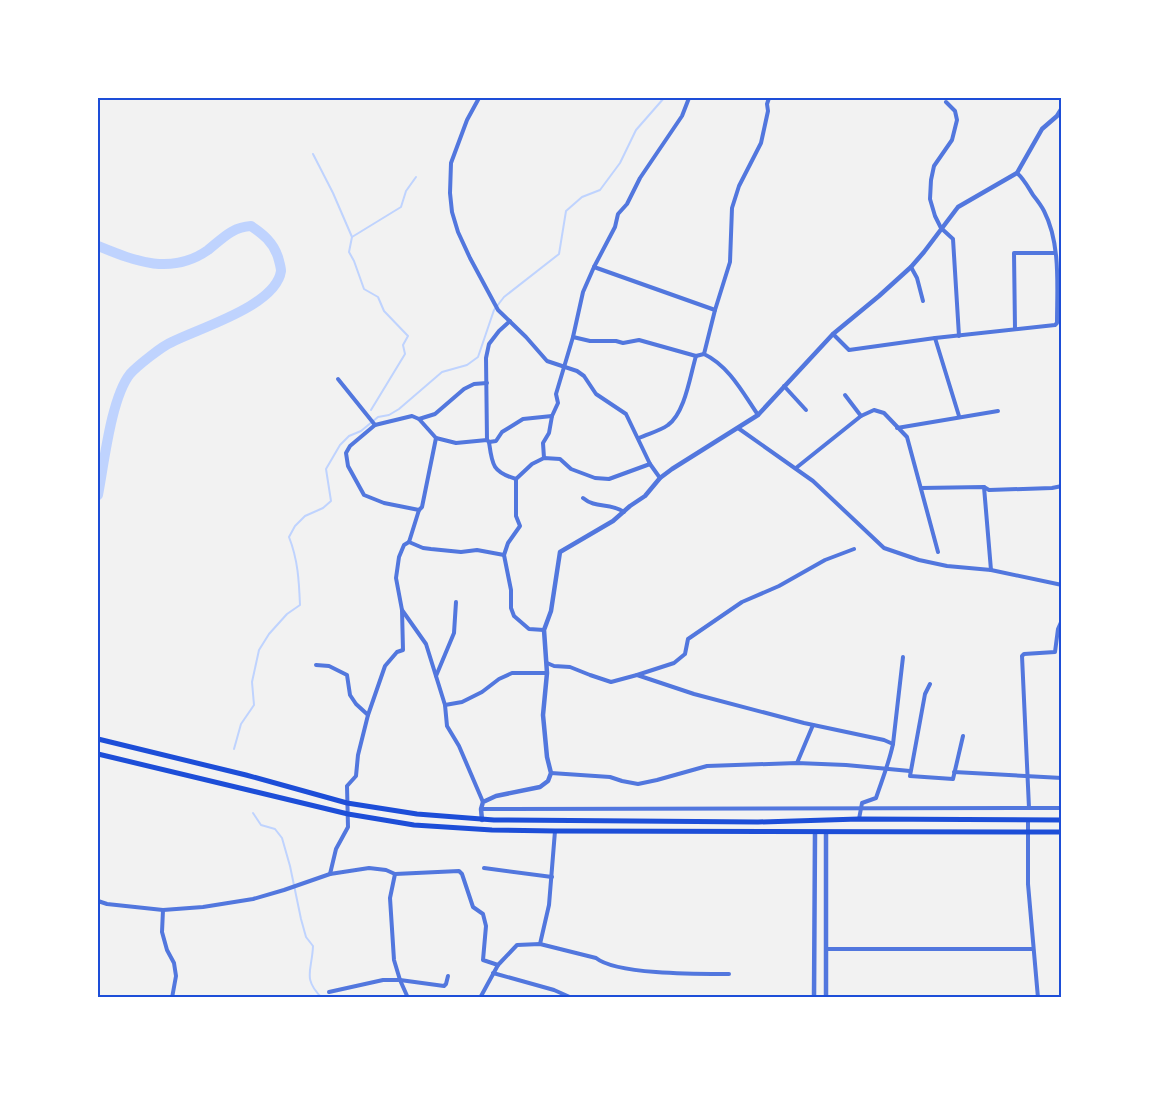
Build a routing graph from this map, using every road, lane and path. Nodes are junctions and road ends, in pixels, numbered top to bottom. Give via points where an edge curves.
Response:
1 (478, 98) edge
2 (689, 98) edge
3 (769, 98) edge
4 (946, 102) dead end
5 (1062, 108) edge
6 (1017, 173) junction
7 (941, 228) junction
8 (1055, 253) junction
9 (594, 267) junction
10 (911, 267) junction
11 (922, 301) dead end
12 (715, 310) junction
13 (510, 321) junction
14 (1015, 329) junction
15 (833, 334) junction
16 (959, 336) junction
17 (573, 337) junction
18 (935, 338) junction
19 (704, 354) junction
20 (696, 356) junction
21 (564, 367) junction
22 (338, 379) dead end
23 (487, 383) junction
24 (784, 386) junction
25 (845, 395) dead end
26 (806, 410) dead end
27 (998, 411) dead end
28 (758, 415) junction
29 (552, 416) junction
30 (861, 416) junction
31 (959, 416) junction
32 (419, 418) junction
33 (373, 423) junction
34 (738, 428) junction
35 (898, 428) junction
36 (436, 438) junction
37 (638, 438) junction
38 (488, 441) junction
39 (544, 458) junction
40 (650, 464) junction
41 (796, 468) junction
42 (660, 478) junction
43 (516, 479) junction
44 (1062, 486) edge
45 (984, 487) junction
46 (921, 488) junction
47 (583, 498) dead end
48 (419, 510) junction
49 (624, 512) junction
50 (409, 542) junction
51 (854, 549) dead end
52 (938, 552) dead end
53 (504, 555) junction
54 (991, 570) junction
55 (1062, 585) edge
56 (456, 602) dead end
57 (402, 610) junction
58 (1062, 620) edge
59 (544, 630) junction
60 (904, 657) dead end
61 (547, 663) junction
62 (316, 665) dead end
63 (547, 673) junction
64 (436, 676) junction
65 (637, 676) junction
66 (930, 684) dead end
67 (445, 705) junction
68 (368, 714) junction
69 (813, 725) junction
70 (964, 736) dead end
71 (98, 739) edge
72 (893, 744) junction
73 (98, 754) edge
74 (797, 763) junction
75 (887, 768) junction
76 (910, 771) junction
77 (954, 772) junction
78 (551, 773) junction
79 (1028, 777) junction
80 (1062, 778) edge
81 (483, 802) junction
82 (348, 803) junction
83 (861, 808) junction
84 (1029, 808) junction
85 (1062, 808) edge
86 (481, 809) junction
87 (348, 814) junction
88 (859, 819) junction
89 (482, 820) junction
90 (1062, 820) edge
91 (1028, 821) junction
92 (555, 831) junction
93 (1028, 832) junction
94 (1062, 832) edge
95 (815, 833) junction
96 (826, 833) junction
97 (484, 868) dead end
98 (330, 874) junction
99 (395, 874) junction
100 (552, 877) junction
101 (98, 902) edge
102 (163, 910) junction
103 (540, 944) junction
104 (826, 949) junction
105 (1033, 949) junction
106 (498, 965) junction
107 (493, 973) junction
108 (729, 974) dead end
109 (448, 976) dead end
110 (400, 980) junction
111 (330, 992) dead end
112 (172, 998) edge
113 (408, 998) edge
114 (480, 998) edge
115 (572, 998) edge
116 (814, 998) edge
117 (826, 998) edge
118 (1038, 998) edge

1 - 13 street via 450,163 452,212 458,232 495,305
2 - 9 street via 682,116 618,214 615,227
3 - 12 street via 760,143 732,208 730,262
4 - 7 street via 955,111 957,120 952,140 934,166 930,199
5 - 6 street via 1042,129
6 - 7 street via 958,207
6 - 8 street via 1044,210 1051,227
7 - 10 street
7 - 16 street via 953,239
8 - 14 street via 1057,323
8 - 14 street via 1014,255
9 - 12 street
9 - 17 street via 582,292
10 - 11 street
10 - 15 street
12 - 19 street
13 - 21 street via 547,360
13 - 23 street via 489,344
14 - 16 street
15 - 18 street via 849,350
15 - 24 street
16 - 18 street
17 - 20 street via 623,343 638,340
17 - 21 street
18 - 31 street
19 - 20 street
19 - 28 street via 716,360 732,378
20 - 37 street via 678,414 668,426
21 - 29 street via 556,394 558,403
21 - 37 street via 578,371 596,394 626,414
22 - 33 street
23 - 32 street via 464,389 435,414
23 - 38 street
24 - 26 street
24 - 28 street
25 - 30 street
27 - 31 street
28 - 34 street
29 - 38 street via 523,419 502,432 496,441
29 - 39 street via 549,433 543,443
30 - 35 street via 874,410 884,413
30 - 41 street
31 - 35 street
32 - 33 street via 412,416
32 - 36 street
33 - 48 street via 346,453 352,475 364,495
34 - 41 street
34 - 42 street
35 - 46 street via 907,437
36 - 38 street via 456,443
36 - 48 street
37 - 40 street
38 - 43 street via 495,467 502,475
39 - 40 street via 560,459 571,469 595,478 609,479
39 - 43 street
40 - 42 street
41 - 54 street via 884,548 946,566
42 - 49 street via 645,496
43 - 53 street via 516,516 520,526
44 - 45 street via 990,490
45 - 46 street
45 - 54 street
46 - 52 street
47 - 49 street via 590,504 616,507
48 - 50 street
49 - 59 street via 560,552 551,610
50 - 53 street via 423,548 461,552 477,550
50 - 57 street via 399,557 396,578
51 - 65 street via 742,602 688,640 685,654 674,663
53 - 59 street via 514,616 529,629
54 - 55 street
56 - 64 street via 454,633
57 - 64 street via 426,644
57 - 68 street via 403,650 385,666
58 - 79 street via 1056,652 1022,656
59 - 61 street
60 - 72 street
61 - 63 street
61 - 65 street via 570,667 611,682
62 - 68 street via 329,666 347,675 350,695
63 - 67 street via 512,673 462,702
63 - 78 street via 543,715
64 - 67 street
65 - 69 street
66 - 76 street
67 - 81 street via 447,726 460,746
68 - 82 street via 356,776 347,786
69 - 72 street
69 - 74 street
70 - 77 street
71 - 82 main road via 246,774
72 - 75 street
73 - 87 main road
74 - 75 street
74 - 78 street via 707,766 638,784 610,777
75 - 76 street
75 - 83 street via 876,798 862,803
76 - 77 street via 910,776 954,779
77 - 79 street
78 - 81 street via 548,781 540,787
79 - 80 street
79 - 84 street
81 - 86 street
82 - 87 street
82 - 89 main road
83 - 84 street
83 - 86 street
83 - 88 street
84 - 85 street
86 - 89 street
87 - 92 main road via 414,825
87 - 98 street via 348,827 336,849
88 - 89 main road via 758,822
88 - 91 main road
90 - 91 main road
91 - 93 street
92 - 95 main road
92 - 100 street
93 - 94 main road
93 - 96 main road
93 - 105 street
95 - 96 main road
95 - 116 street
96 - 104 street
97 - 100 street
98 - 99 street via 369,868
98 - 102 street via 253,898
99 - 106 street via 459,871 473,907 483,914 486,926 484,960
99 - 110 street via 390,898 394,960
100 - 103 street
101 - 102 street
102 - 112 street via 162,932 176,976
103 - 106 street via 516,945
103 - 108 street via 620,967 679,974
104 - 105 street
104 - 117 street
105 - 118 street
106 - 107 street
107 - 114 street
107 - 115 street
109 - 110 street via 444,986
110 - 111 street via 375,981
110 - 113 street

